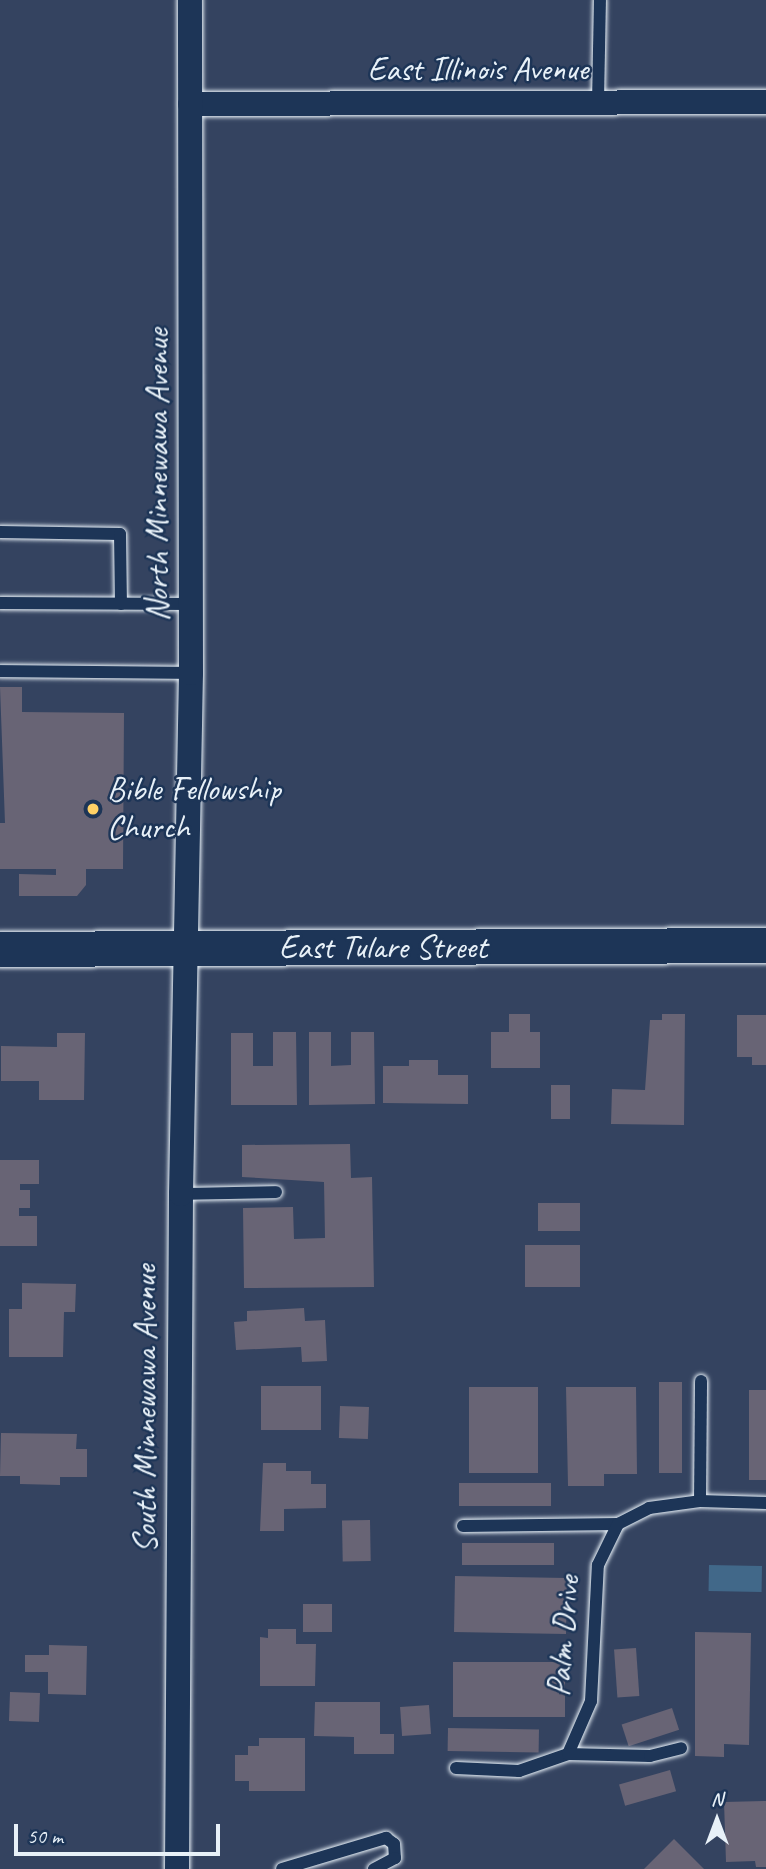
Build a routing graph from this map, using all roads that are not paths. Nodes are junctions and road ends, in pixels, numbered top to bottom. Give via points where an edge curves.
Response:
1 (190, 0) edge
2 (600, 0) edge
3 (598, 102) junction
4 (766, 102) edge
5 (190, 104) junction
6 (0, 532) edge
7 (0, 603) edge
8 (121, 604) junction
9 (192, 604) junction
10 (0, 671) edge
11 (191, 673) junction
12 (766, 945) edge
13 (0, 949) edge
14 (186, 950) junction
15 (276, 1192) dead end
16 (181, 1194) junction
17 (701, 1381) dead end
18 (700, 1501) junction
19 (766, 1503) edge
20 (618, 1524) junction
21 (463, 1526) dead end
22 (681, 1748) dead end
23 (568, 1754) junction
24 (456, 1768) dead end
25 (177, 1869) edge
26 (282, 1869) edge
27 (374, 1869) edge

1 - 5 street, North Minnewawa Avenue
2 - 3 lane
3 - 4 street, East Illinois Avenue
3 - 5 street, East Illinois Avenue
5 - 9 street, North Minnewawa Avenue
6 - 8 lane via 120,534
7 - 8 lane
8 - 9 lane
9 - 11 street, North Minnewawa Avenue
10 - 11 lane
11 - 14 street, North Minnewawa Avenue
12 - 14 main road, East Tulare Street
13 - 14 main road, East Tulare Street
14 - 16 street, South Minnewawa Avenue
15 - 16 lane
16 - 25 street, South Minnewawa Avenue
17 - 18 lane
18 - 19 lane
18 - 20 lane via 649,1508
20 - 21 lane
20 - 23 lane, Palm Drive via 598,1565 592,1701
22 - 23 lane via 650,1756
23 - 24 lane via 519,1771
26 - 27 lane via 386,1838 394,1844 395,1858

